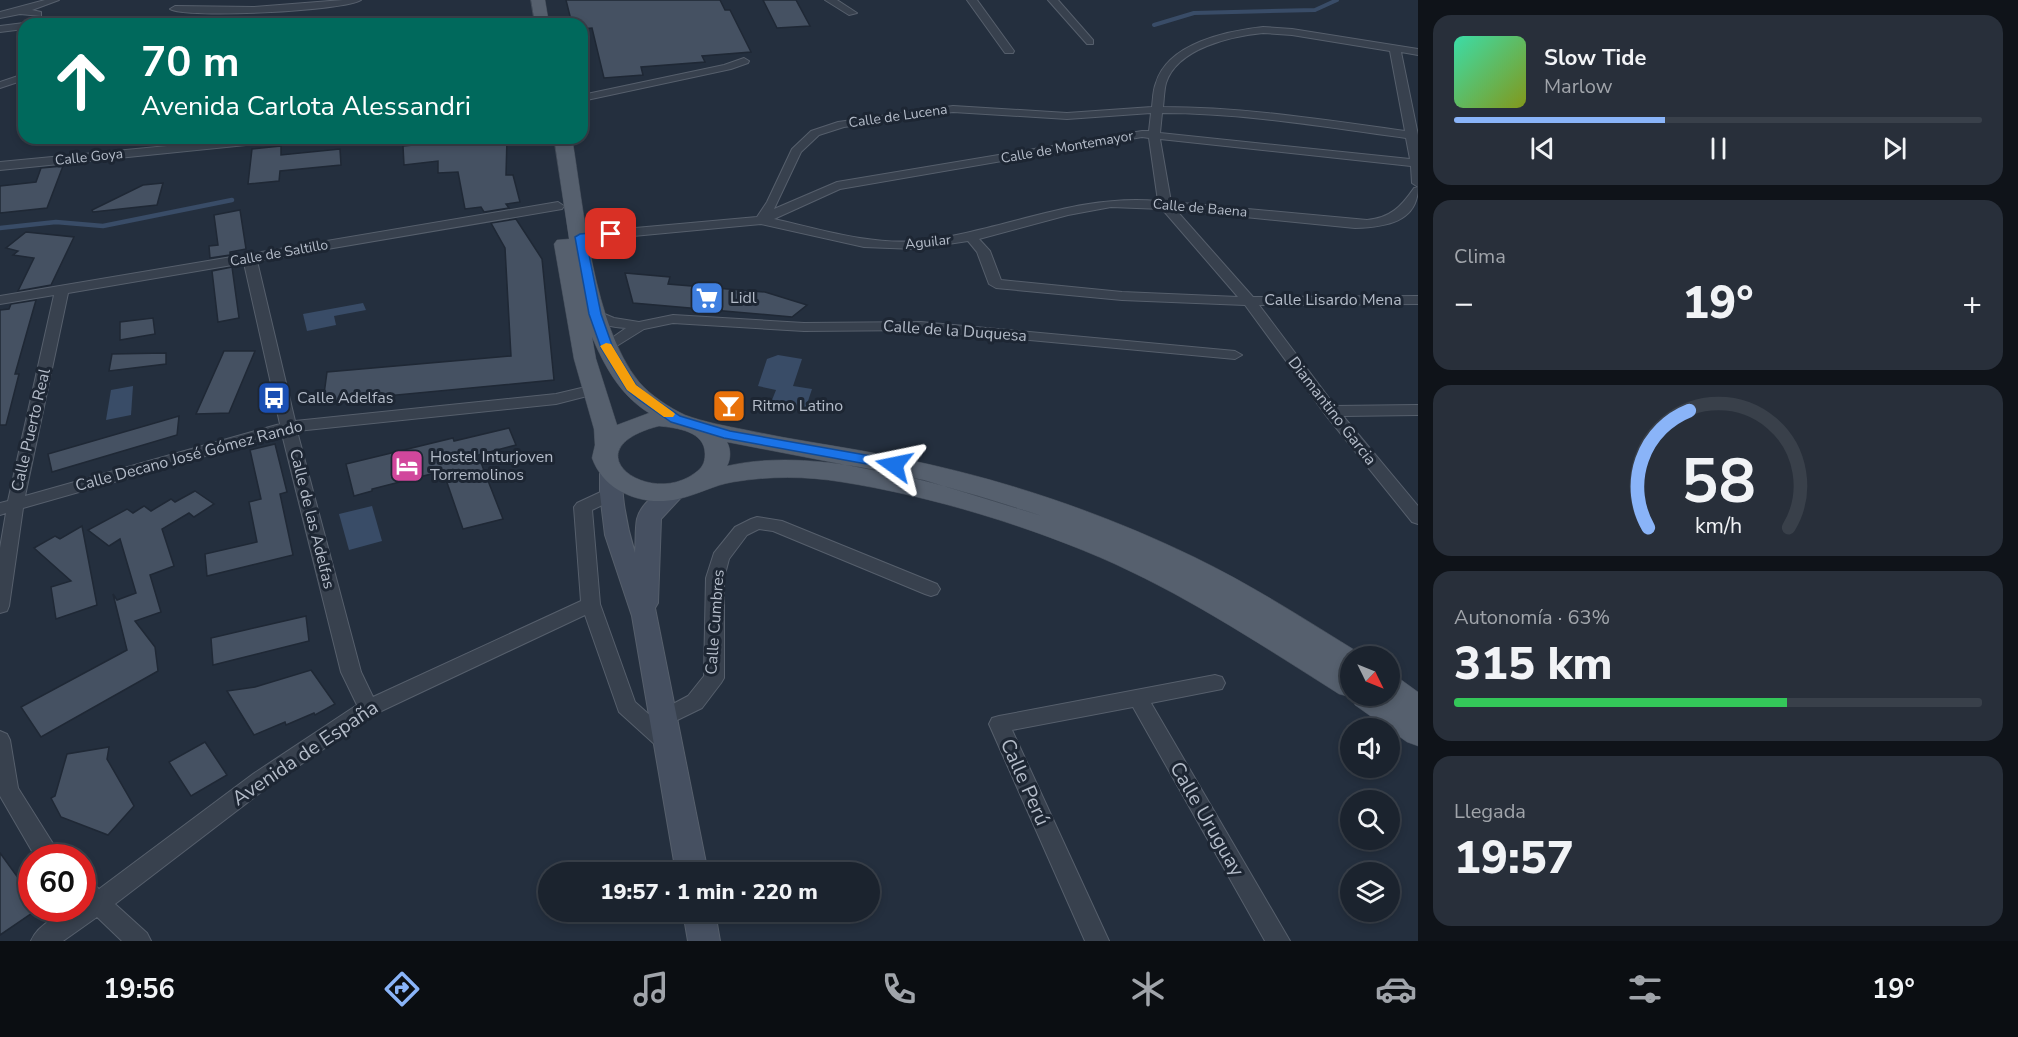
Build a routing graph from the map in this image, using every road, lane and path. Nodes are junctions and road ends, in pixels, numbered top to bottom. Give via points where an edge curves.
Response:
1 (356, 0) edge
2 (527, 0) edge
3 (538, 0) edge
4 (830, 0) edge
5 (972, 0) edge
6 (1053, 0) edge
7 (52, 1) edge
8 (274, 4) edge
9 (175, 9) dead end
10 (20, 11) junction
11 (852, 12) dead end
12 (38, 14) junction
13 (0, 15) edge
14 (38, 18) edge
15 (530, 18) edge
16 (541, 18) edge
17 (18, 27) edge
18 (0, 29) edge
19 (1090, 42) dead end
20 (1395, 49) junction
21 (1009, 51) dead end
22 (1418, 52) edge
23 (744, 61) dead end
24 (18, 79) edge
25 (0, 85) edge
26 (588, 97) edge
27 (1158, 110) junction
28 (1154, 135) junction
29 (1412, 135) junction
30 (225, 144) edge
31 (551, 144) edge
32 (562, 144) edge
33 (560, 162) junction
34 (1417, 163) edge
35 (0, 166) edge
36 (1418, 183) edge
37 (1418, 191) edge
38 (1165, 205) junction
39 (558, 206) junction
40 (761, 220) junction
41 (580, 237) junction
42 (971, 237) junction
43 (250, 258) junction
44 (62, 290) junction
45 (0, 300) edge
46 (1418, 300) edge
47 (1249, 302) junction
48 (595, 314) junction
49 (639, 326) junction
50 (607, 348) junction
51 (1235, 355) dead end
52 (594, 390) junction
53 (1418, 410) edge
54 (1330, 411) junction
55 (676, 419) junction
56 (288, 427) junction
57 (701, 427) junction
58 (608, 446) junction
59 (704, 480) junction
60 (611, 484) junction
61 (676, 491) junction
62 (7, 507) edge
63 (1418, 518) edge
64 (931, 589) dead end
65 (591, 604) junction
66 (0, 606) edge
67 (645, 616) junction
68 (1340, 656) edge
69 (1340, 679) edge
70 (1215, 683) dead end
71 (1137, 696) junction
72 (1400, 696) edge
73 (1380, 706) edge
74 (368, 708) junction
75 (1418, 708) edge
76 (665, 731) junction
77 (1418, 733) edge
78 (0, 740) edge
79 (40, 844) edge
80 (690, 862) edge
81 (96, 892) edge
82 (96, 902) edge
83 (63, 922) edge
84 (701, 922) edge
85 (43, 941) edge
86 (139, 941) edge
87 (704, 941) edge
88 (1097, 941) edge
89 (1278, 941) edge

1 - 8 street
2 - 15 main road
3 - 16 main road
4 - 11 street
5 - 21 street
6 - 19 street
7 - 10 street
7 - 12 street
8 - 9 street via 219,12
10 - 12 street
10 - 13 street
12 - 14 street
17 - 18 street
20 - 22 street
20 - 27 street via 1292,32 1233,33 1200,45 1174,62 1161,82
20 - 29 street
23 - 26 street
24 - 25 street
27 - 28 street
27 - 29 street via 1252,114
27 - 40 street, Calle de Lucena via 1067,116 952,109 842,124 815,132 796,151
28 - 34 street, Calle de Montemayor
28 - 38 street
28 - 40 street, Calle de Montemayor via 837,186
29 - 34 street
30 - 35 street, Calle Goya
31 - 33 main road
32 - 33 main road
33 - 39 main road
33 - 41 main road
34 - 36 street
37 - 38 street, Calle de Baena via 1406,211 1381,224
38 - 42 street, Calle de Baena via 1111,203
38 - 47 street, Diamantino Garcia
39 - 43 street, Calle de Saltillo
39 - 52 main road
40 - 41 street, Aguilar
40 - 42 street, Aguilar via 888,246
41 - 48 main road
42 - 47 street, Aguilar via 983,251 996,284 1122,296
43 - 44 street, Calle de Saltillo
43 - 56 street, Calle de las Adelfas
44 - 45 street, Calle de Saltillo
44 - 62 street, Calle Puerto Real
46 - 47 street, Calle Lisardo Mena
47 - 54 street, Diamantino Garcia
48 - 49 street via 610,322
48 - 50 main road
49 - 50 street
49 - 51 street, Calle de la Duquesa via 673,319 804,327 921,326
50 - 55 main road via 631,387
52 - 56 street, Calle Decano José Gómez Rando via 556,399
52 - 58 main road
53 - 54 street
54 - 63 street, Diamantino Garcia
55 - 57 main road
55 - 58 main road via 659,418 627,427
56 - 62 street, Calle Decano José Gómez Rando
56 - 74 street, Calle de las Adelfas via 351,672
57 - 59 main road via 719,446 715,470
57 - 68 main road via 955,479 1102,528 1254,602
58 - 60 main road via 605,455
59 - 61 main road
59 - 69 main road via 734,471 816,469 867,477 1042,525 1146,568 1241,618
60 - 61 main road via 657,492
60 - 65 street via 583,507
60 - 67 main road via 617,535
61 - 67 main road via 649,517
62 - 66 street, Calle Puerto Real
64 - 76 street, Calle Cumbres via 776,525 757,523 741,531 720,557 715,578 714,678 696,702
65 - 74 street, Avenida de España
65 - 76 street via 626,706
67 - 76 main road
70 - 71 street, Calle Perú
71 - 88 street, Calle Perú via 999,724
71 - 89 street, Calle Uruguay
72 - 75 main road
73 - 77 main road
74 - 81 street, Avenida de España
76 - 80 main road
78 - 79 street via 8,790
82 - 86 street
83 - 85 street, Avenida de España
84 - 87 main road

